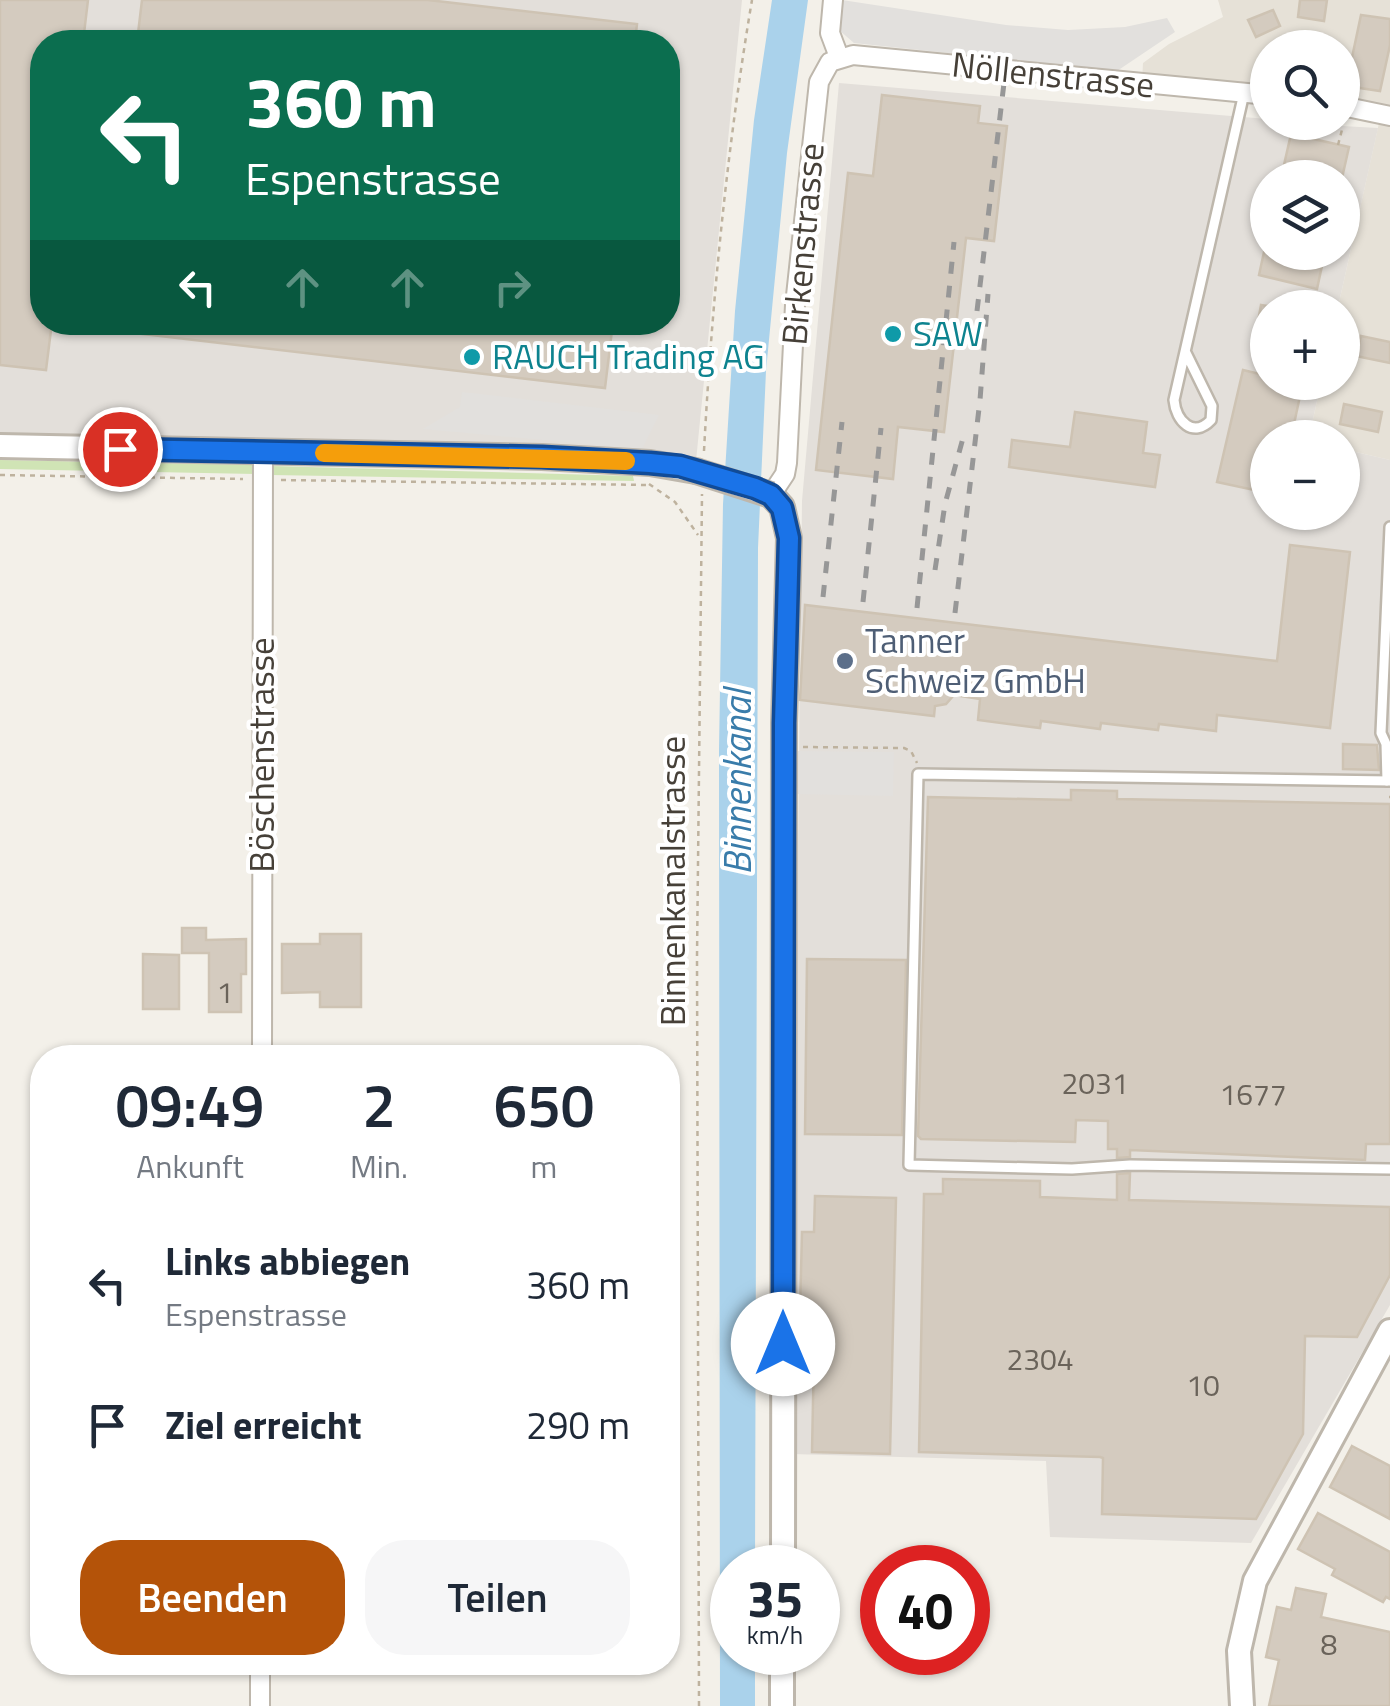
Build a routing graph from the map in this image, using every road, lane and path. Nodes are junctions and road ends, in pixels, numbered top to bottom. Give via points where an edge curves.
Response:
1 (752, 0) edge
2 (833, 0) edge
3 (839, 57) junction
4 (1244, 93) junction
5 (1250, 94) edge
6 (1360, 112) edge
7 (1390, 116) edge
8 (1339, 140) edge
9 (1338, 145) dead end
10 (1186, 353) junction
11 (0, 446) edge
12 (263, 452) junction
13 (701, 472) junction
14 (650, 474) junction
15 (0, 475) edge
16 (263, 480) junction
17 (777, 501) junction
18 (1390, 527) edge
19 (700, 536) junction
20 (784, 747) junction
21 (918, 774) junction
22 (1389, 781) edge
23 (262, 1045) edge
24 (1390, 1169) edge
25 (1390, 1331) edge
26 (783, 1545) edge
27 (260, 1675) edge
28 (782, 1675) edge
29 (260, 1706) edge
30 (699, 1706) edge
31 (782, 1706) edge
32 (1242, 1706) edge

1 - 13 path, Binnenkanalstrasse
2 - 3 street via 830,33
3 - 4 street, Nöllenstrasse
3 - 17 street, Birkenstrasse via 819,82
4 - 5 street, Nöllenstrasse
4 - 10 lane
6 - 7 street
8 - 9 path
10 - 10 lane via 1174,407 1195,429 1208,423 1212,410
11 - 12 street
12 - 14 street
12 - 16 street, Böschenstrasse
13 - 14 street
13 - 17 street, bridge
13 - 19 path, Binnenkanalstrasse
14 - 16 path
14 - 19 path
15 - 16 path
16 - 23 street, Böschenstrasse
17 - 20 street via 789,538
18 - 22 lane via 1381,734
19 - 30 path, Binnenkanalstrasse
20 - 21 path via 904,748
20 - 26 street
21 - 22 lane
21 - 24 lane via 909,1165
25 - 32 street via 1256,1582 1239,1651
27 - 29 street
28 - 31 street

